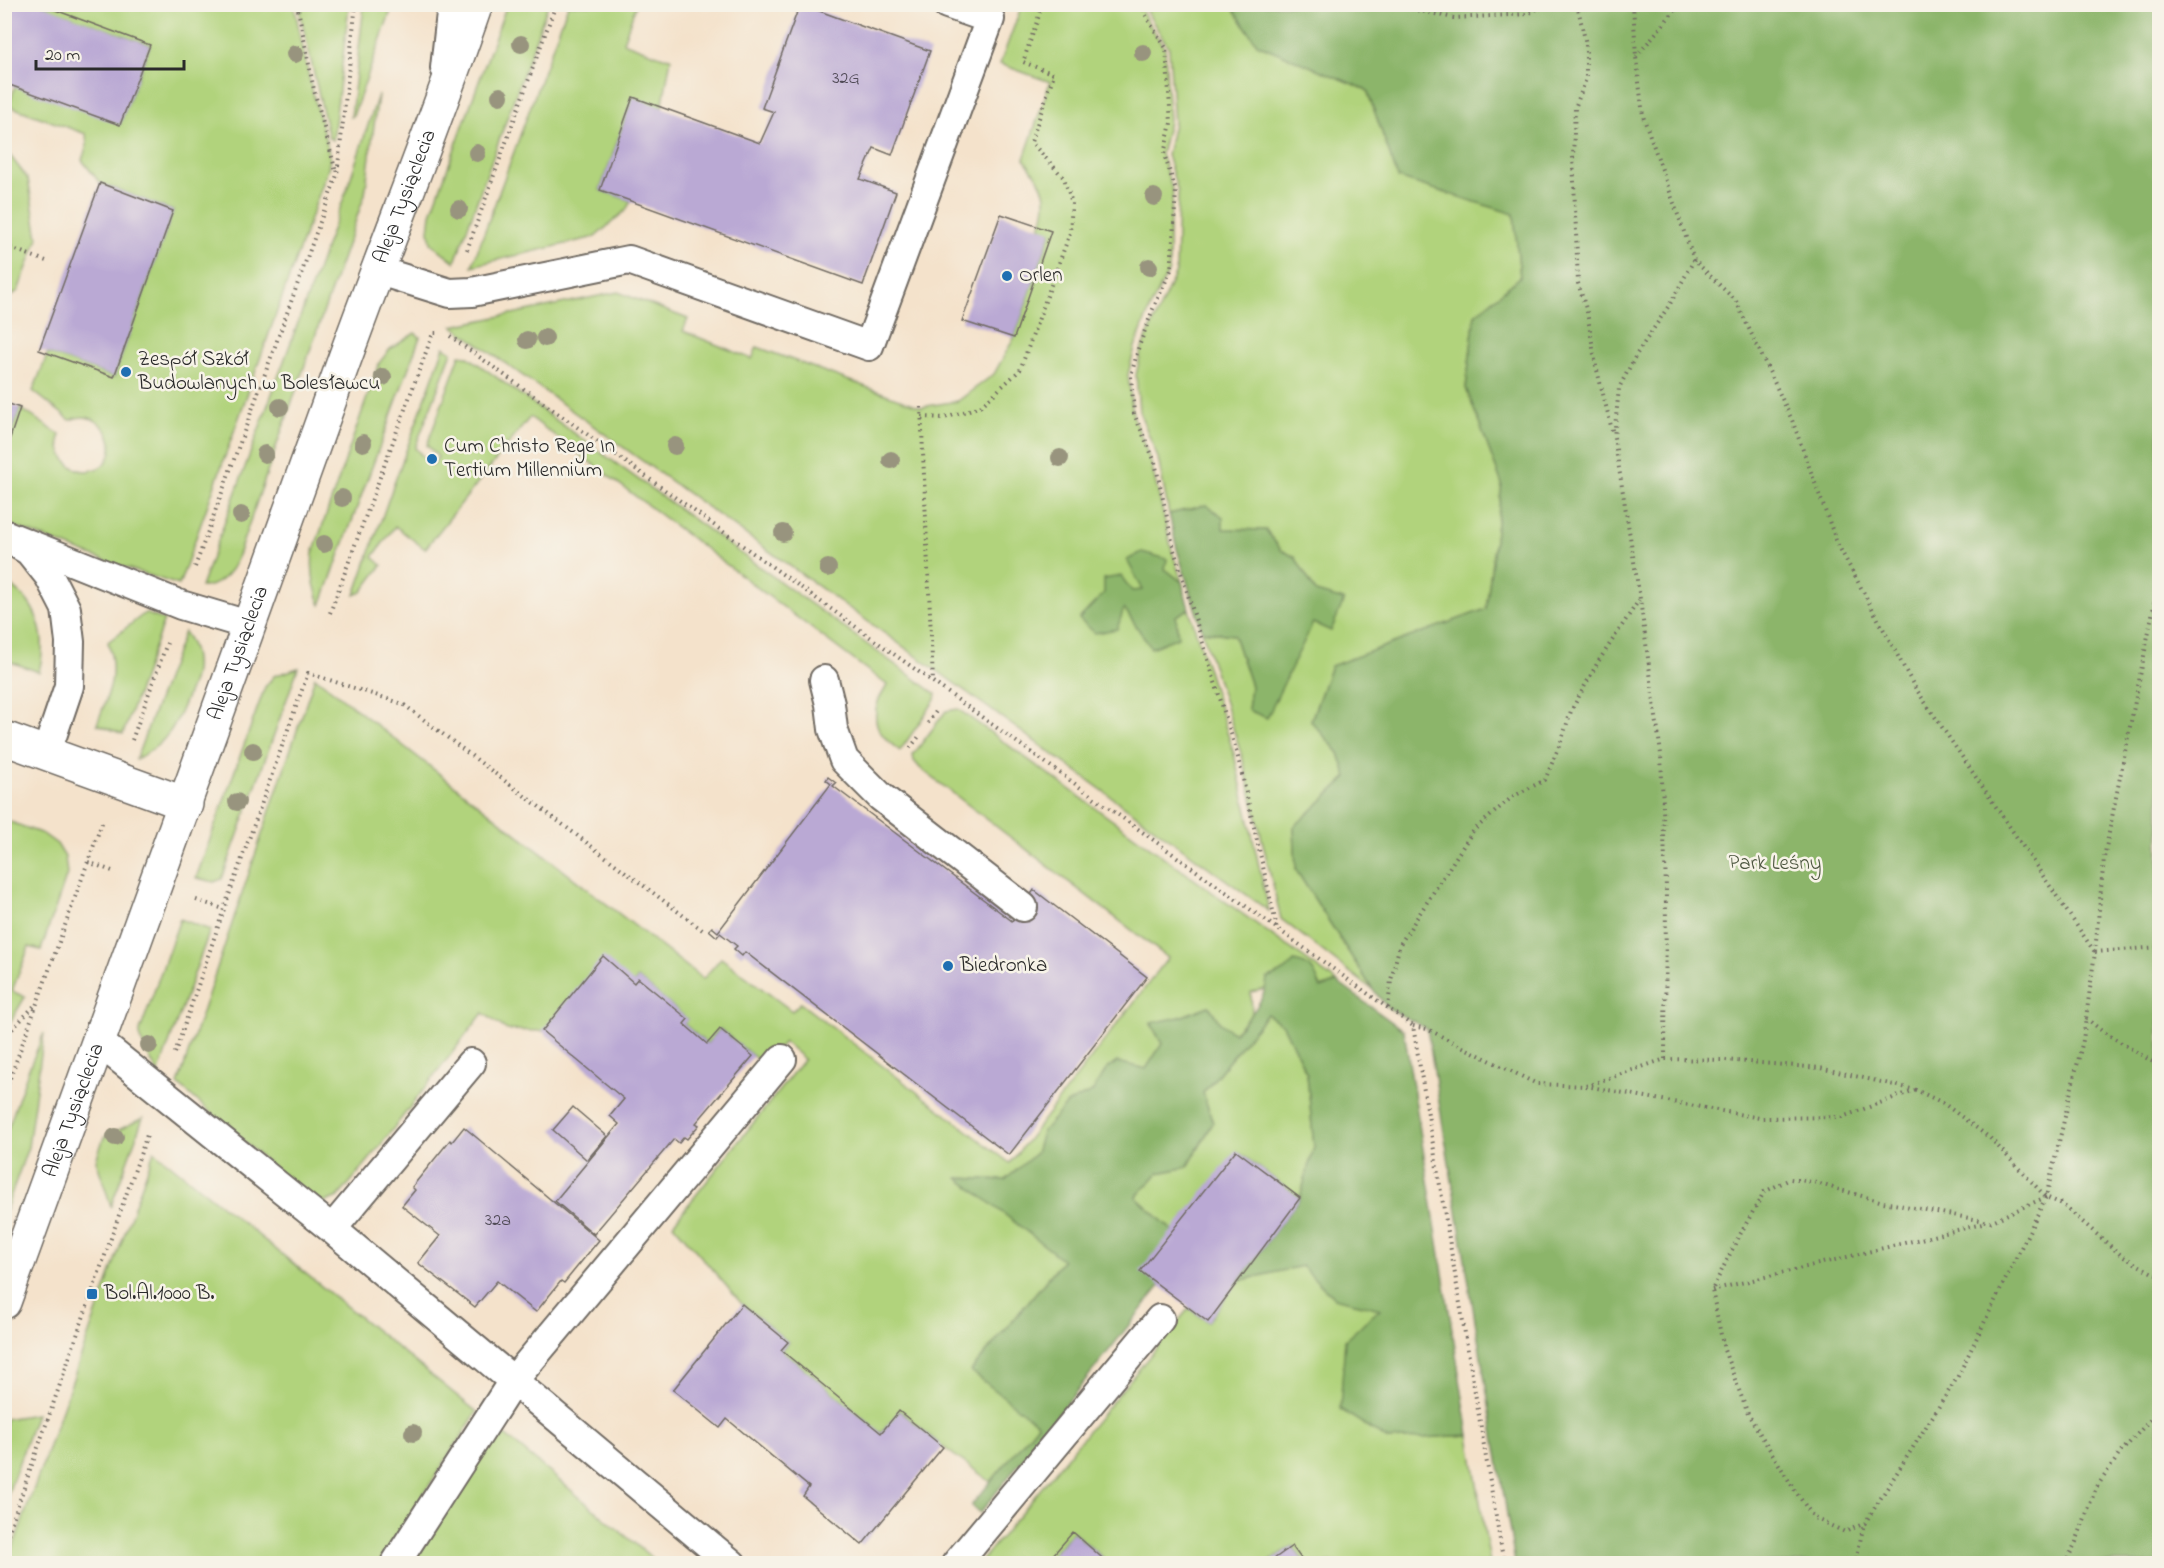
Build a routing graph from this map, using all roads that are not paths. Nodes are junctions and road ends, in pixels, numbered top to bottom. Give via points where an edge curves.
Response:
1 (452, 4) edge
2 (476, 4) edge
3 (947, 4) edge
4 (440, 109) junction
5 (376, 270) junction
6 (4, 534) edge
7 (248, 625) junction
8 (824, 680) dead end
9 (4, 738) edge
10 (46, 754) junction
11 (186, 804) junction
12 (1023, 907) dead end
13 (99, 1042) junction
14 (782, 1059) dead end
15 (471, 1063) dead end
16 (332, 1229) junction
17 (4, 1302) edge
18 (1160, 1319) dead end
19 (513, 1381) junction
20 (395, 1563) edge
21 (732, 1563) edge
22 (956, 1563) edge

1 - 4 lane
2 - 4 street, Aleja Tysiąclecia
3 - 5 lane via 990,19 869,346 628,260 450,293
4 - 5 street, Aleja Tysiąclecia
5 - 7 street, Aleja Tysiąclecia
6 - 7 lane via 181,605
6 - 10 lane via 36,560 66,609 69,686
7 - 11 street, Aleja Tysiąclecia
8 - 12 lane via 833,729 844,760 880,797
9 - 10 street
10 - 11 street
11 - 13 street, Aleja Tysiąclecia
13 - 16 lane
13 - 17 street, Aleja Tysiąclecia
14 - 19 lane
15 - 16 lane
16 - 19 lane
18 - 22 lane
19 - 20 lane
19 - 21 lane

